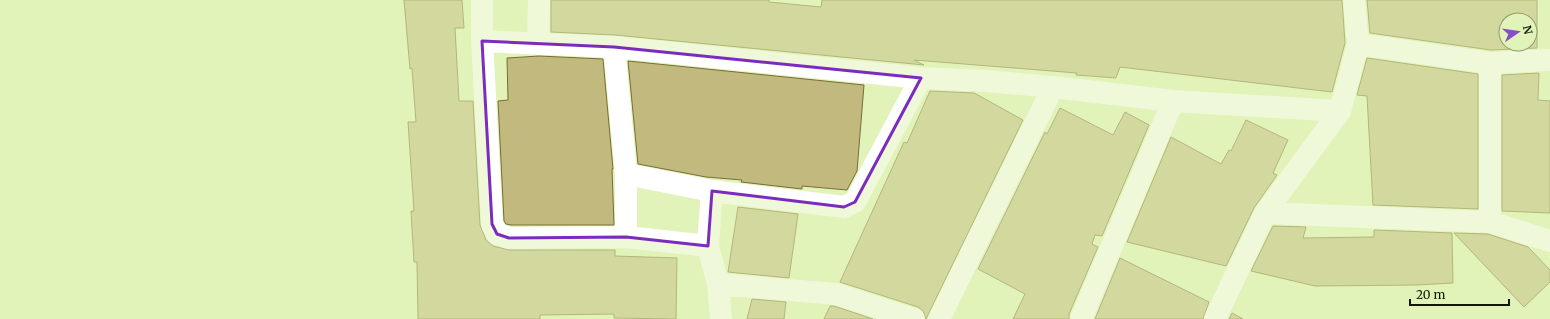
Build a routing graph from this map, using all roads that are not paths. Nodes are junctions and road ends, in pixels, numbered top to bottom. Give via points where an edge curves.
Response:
1 (482, 0) edge
2 (538, 0) edge
3 (1354, 0) edge
4 (482, 41) junction
5 (538, 44) junction
6 (1358, 44) junction
7 (614, 47) junction
8 (1550, 60) edge
9 (1490, 63) junction
10 (922, 78) junction
11 (1053, 87) junction
12 (1173, 101) junction
13 (1340, 111) junction
14 (626, 174) junction
15 (712, 191) junction
16 (1265, 213) junction
17 (1490, 222) junction
18 (626, 237) junction
19 (1550, 241) edge
20 (708, 246) junction
21 (718, 284) junction
22 (721, 319) edge
23 (914, 319) edge
24 (939, 319) edge
25 (1081, 319) edge
26 (1215, 319) edge

1 - 4 street
2 - 5 street
3 - 6 street
4 - 5 street
4 - 18 street via 492,224 497,234 509,238
5 - 7 street
6 - 9 street
6 - 13 street
7 - 10 street
7 - 14 street
8 - 9 street
9 - 17 street
10 - 11 street
10 - 15 street via 855,202 844,207
11 - 12 street
11 - 24 street
12 - 13 street
12 - 25 street
13 - 16 street
14 - 15 street
14 - 18 street
15 - 20 street
16 - 17 street
16 - 26 street
17 - 19 street
18 - 20 street
20 - 21 street
21 - 22 street
21 - 23 street via 836,294

